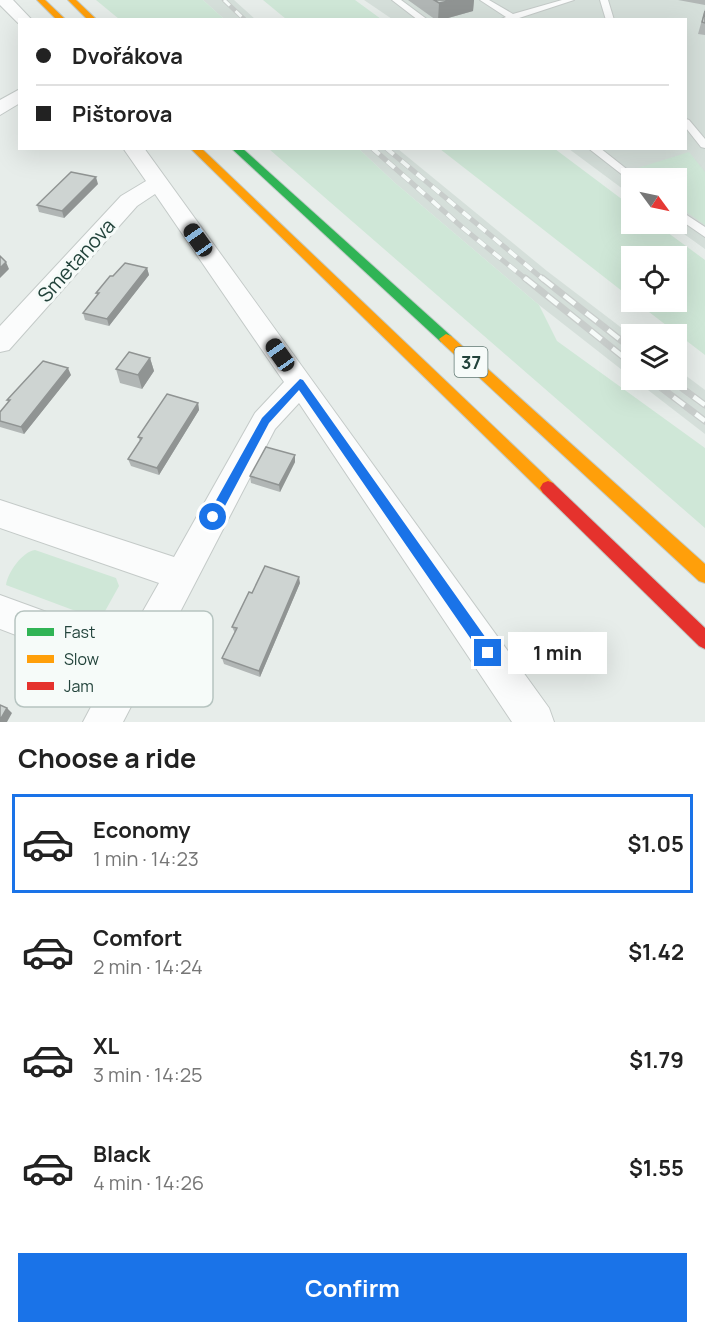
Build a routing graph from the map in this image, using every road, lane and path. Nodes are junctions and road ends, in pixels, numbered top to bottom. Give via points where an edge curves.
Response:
1 (4, 0) edge
2 (41, 0) edge
3 (72, 0) edge
4 (396, 0) edge
5 (484, 0) edge
6 (570, 0) edge
7 (604, 0) edge
8 (512, 17) junction
9 (22, 18) edge
10 (60, 18) edge
11 (91, 18) edge
12 (421, 18) edge
13 (509, 18) edge
14 (609, 18) edge
15 (18, 96) edge
16 (0, 110) edge
17 (687, 123) edge
18 (705, 145) edge
19 (134, 150) edge
20 (197, 150) edge
21 (238, 150) edge
22 (596, 150) edge
23 (621, 169) edge
24 (157, 183) junction
25 (687, 219) edge
26 (705, 232) edge
27 (0, 343) edge
28 (300, 383) junction
29 (0, 514) edge
30 (182, 575) junction
31 (705, 575) edge
32 (163, 611) edge
33 (0, 612) edge
34 (15, 618) edge
35 (705, 640) edge
36 (110, 707) edge
37 (102, 722) edge
38 (535, 722) edge

1 - 9 street
2 - 10 highway
3 - 11 highway
4 - 12 lane
5 - 8 lane
6 - 8 lane
7 - 14 lane
8 - 13 lane
15 - 16 street
17 - 18 lane
19 - 24 street
20 - 35 highway, 37
21 - 31 highway, 37
22 - 23 lane
24 - 27 street, Smetanova via 129,201
24 - 28 street
25 - 26 lane
28 - 30 street via 265,421
28 - 38 street
29 - 30 street
30 - 32 street
33 - 34 street
36 - 37 street

